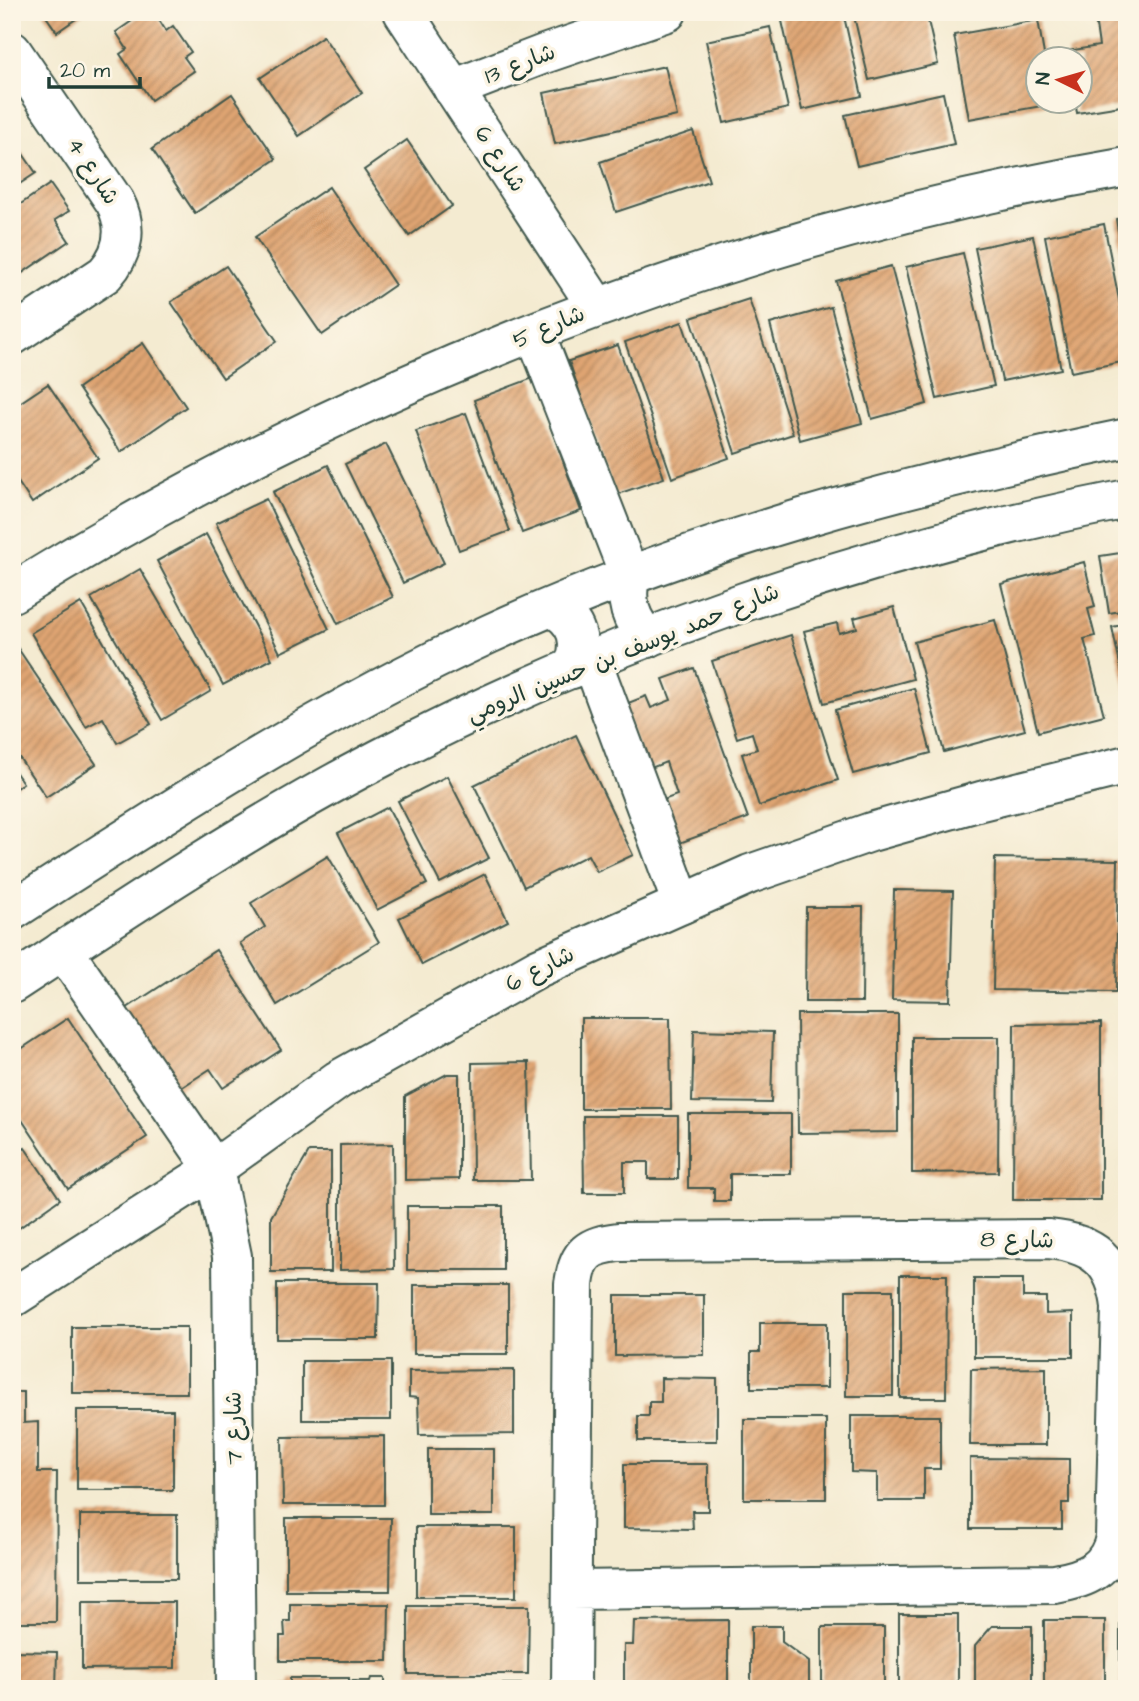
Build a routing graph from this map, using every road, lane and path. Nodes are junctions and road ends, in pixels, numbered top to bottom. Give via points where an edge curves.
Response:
1 (403, 12) edge
2 (667, 12) edge
3 (12, 51) edge
4 (453, 89) junction
5 (1127, 167) edge
6 (597, 307) junction
7 (535, 333) junction
8 (12, 336) edge
9 (1127, 438) edge
10 (1127, 499) edge
11 (630, 577) junction
12 (12, 593) edge
13 (552, 607) junction
14 (648, 638) junction
15 (582, 665) junction
16 (1127, 765) edge
17 (682, 904) junction
18 (12, 911) edge
19 (63, 950) junction
20 (12, 984) edge
21 (214, 1169) junction
22 (12, 1298) edge
23 (572, 1590) junction
24 (236, 1689) edge
25 (571, 1689) edge

1 - 4 street, شارع 6
2 - 4 street, شارع 13
3 - 8 street, شارع 4 via 115,202 122,226 113,266
4 - 6 street, شارع 6
5 - 6 street, شارع 5 via 902,213 748,256
6 - 7 street, شارع 5
7 - 11 street
7 - 12 street, شارع 5 via 387,392 241,462
9 - 11 street via 908,488 761,531
10 - 14 street, شارع حمد يوسف بن حسين الرومي via 876,559
11 - 13 street
11 - 14 street via 627,590 632,617
13 - 15 street via 563,613 578,633
13 - 18 street via 426,665 281,743
14 - 15 street, شارع حمد يوسف بن حسين الرومي
15 - 17 street
15 - 19 street, شارع حمد يوسف بن حسين الرومي via 446,725 310,796
16 - 17 street, شارع 6 via 871,832 750,874
17 - 21 street, شارع 6 via 538,968 338,1080
19 - 20 street, شارع حمد يوسف بن حسين الرومي
19 - 21 street
21 - 22 street, شارع 6
21 - 24 street, شارع 7 via 232,1256
23 - 23 street, شارع 8 via 574,1284 578,1264 592,1248 618,1242 1048,1239 1091,1251 1114,1274 1121,1307 1115,1537 1106,1562 1091,1574 1055,1584
23 - 25 street, شارع 8

